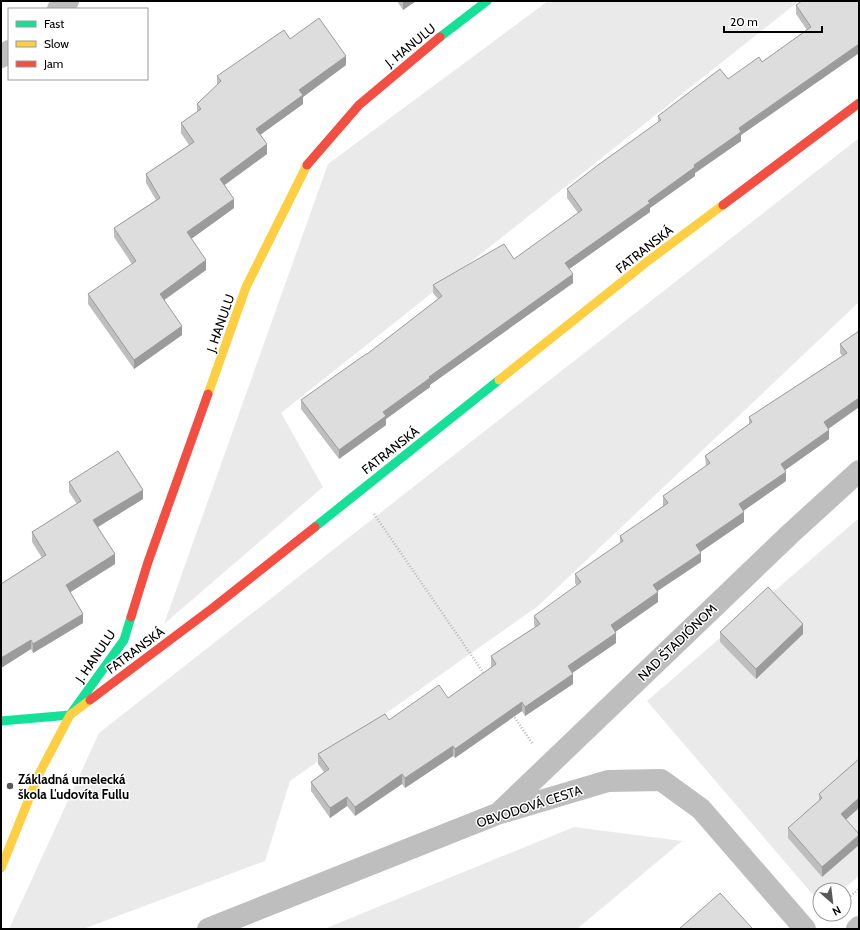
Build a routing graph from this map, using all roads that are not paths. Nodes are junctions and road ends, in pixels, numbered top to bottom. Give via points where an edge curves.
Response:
1 (68, 1) edge
2 (487, 1) edge
3 (59, 8) edge
4 (859, 103) edge
5 (859, 472) edge
6 (70, 715) junction
7 (1, 721) edge
8 (497, 814) junction
9 (1, 868) edge
10 (208, 929) edge
11 (804, 929) edge

1 - 3 street
2 - 6 street, J. HANULU via 427,47 359,105 306,166 246,287 148,562 124,640
4 - 6 street, FATRANSKÁ via 648,261 214,607
5 - 8 street, NAD ŠTADIÓNOM via 789,535
6 - 7 street
6 - 9 street, FATRANSKÁ via 39,774
8 - 10 street, OBVODOVÁ CESTA
8 - 11 street, OBVODOVÁ CESTA via 608,781 661,780 701,809

